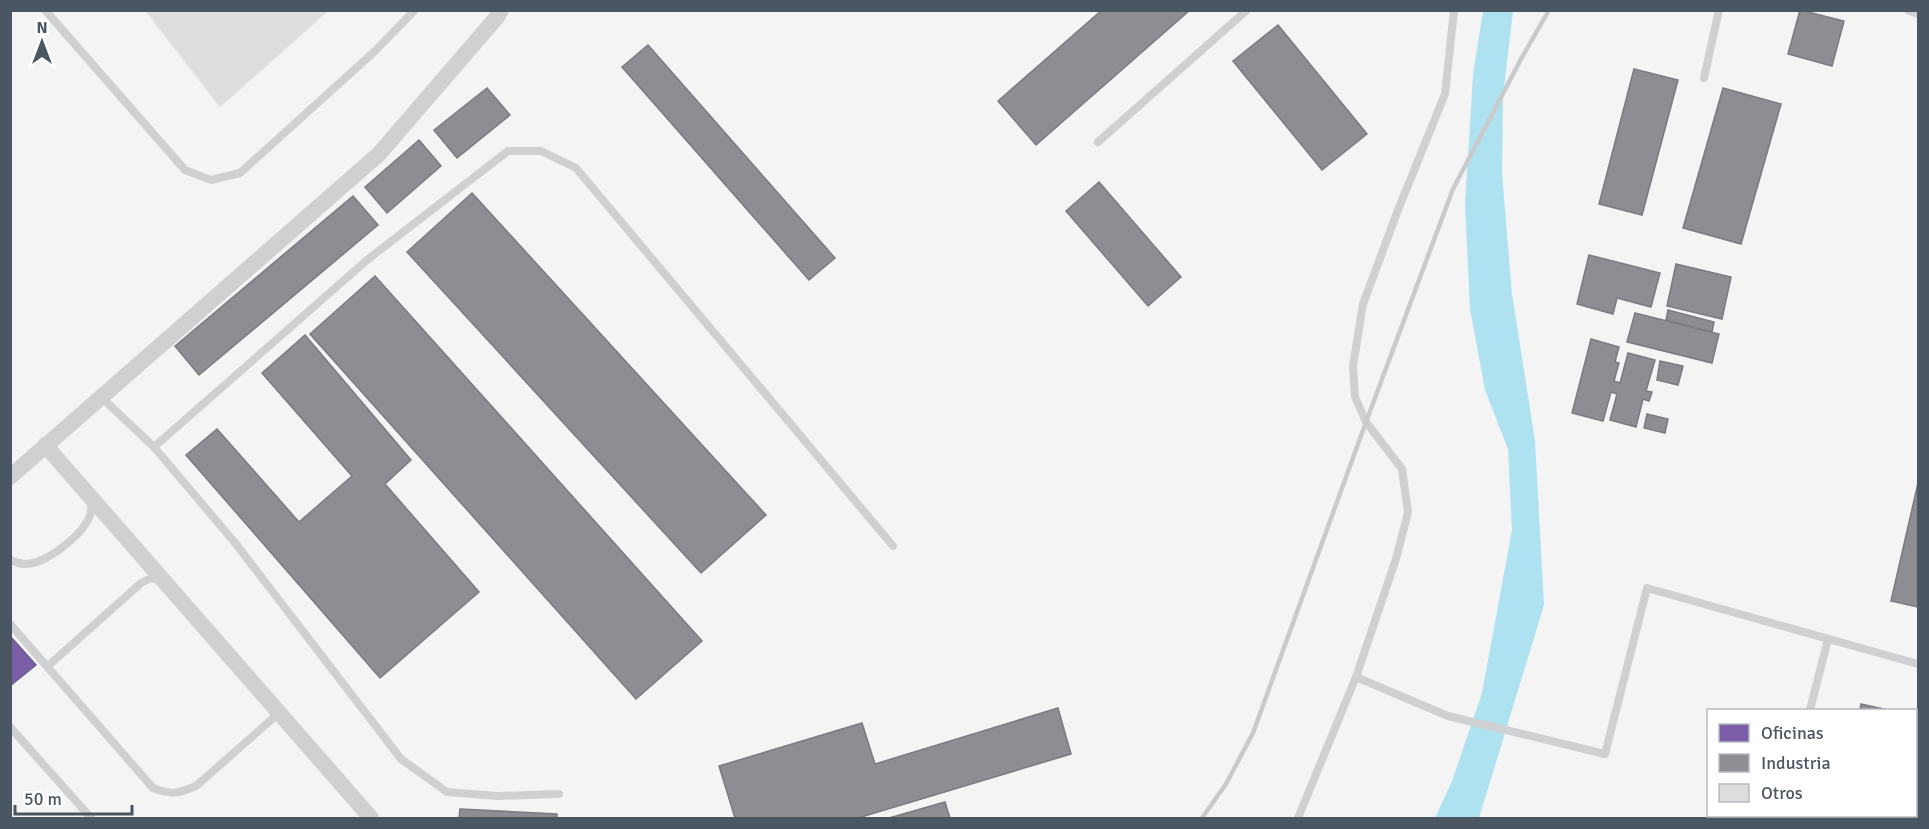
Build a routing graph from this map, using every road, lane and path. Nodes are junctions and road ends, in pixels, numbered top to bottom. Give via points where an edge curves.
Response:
1 (45, 10) edge
2 (415, 10) edge
3 (501, 10) edge
4 (1247, 10) edge
5 (1454, 10) edge
6 (1719, 10) edge
7 (1908, 10) edge
8 (1918, 14) edge
9 (1704, 78) dead end
10 (1098, 142) dead end
11 (101, 397) junction
12 (45, 445) junction
13 (154, 447) junction
14 (10, 477) edge
15 (91, 498) junction
16 (893, 546) dead end
17 (10, 560) edge
18 (164, 581) junction
19 (10, 624) edge
20 (1828, 639) junction
21 (1918, 664) edge
22 (48, 666) junction
23 (1356, 677) junction
24 (1810, 709) edge
25 (279, 713) junction
26 (10, 727) edge
27 (559, 794) dead end
28 (91, 819) edge
29 (371, 819) edge
30 (1298, 819) edge

1 - 2 lane via 185,170 211,180 240,173
3 - 11 street via 379,154
4 - 10 lane
5 - 23 lane via 1445,94 1363,304 1353,366 1355,397 1366,422 1402,469 1408,512
6 - 9 lane
7 - 8 lane
11 - 12 street
11 - 13 lane
12 - 14 street
12 - 15 street
13 - 16 lane via 367,260 508,151 541,151 576,168
13 - 27 lane via 236,544 401,759 447,792 498,796
15 - 17 lane via 89,518 62,548 40,561 24,564
15 - 18 street
18 - 22 lane via 152,578 141,583
18 - 25 street
19 - 22 lane
20 - 21 lane
20 - 23 lane via 1647,588 1605,754 1448,716
20 - 24 lane
22 - 25 lane via 153,788 169,794 196,786
23 - 30 lane
25 - 29 street
26 - 28 lane

